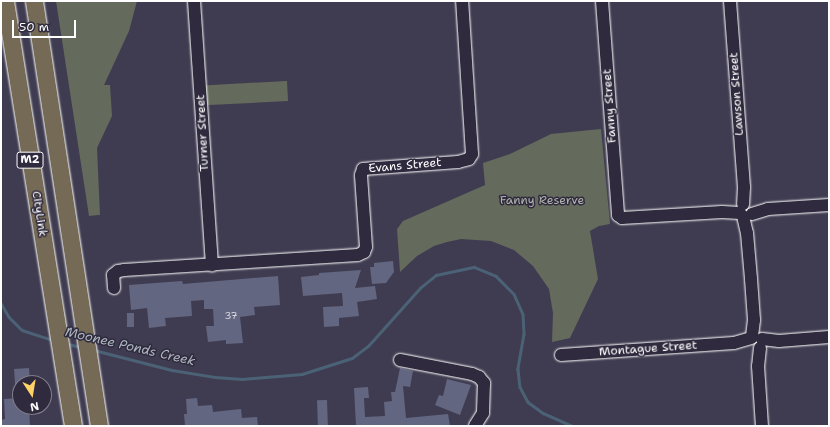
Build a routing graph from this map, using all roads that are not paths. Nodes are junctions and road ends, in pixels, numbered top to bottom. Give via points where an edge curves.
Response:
1 (5, 1) edge
2 (34, 1) edge
3 (194, 1) edge
4 (462, 1) edge
5 (602, 1) edge
6 (730, 1) edge
7 (829, 205) edge
8 (746, 210) junction
9 (212, 265) junction
10 (114, 288) dead end
11 (829, 337) edge
12 (756, 342) junction
13 (561, 355) dead end
14 (400, 360) dead end
15 (73, 426) edge
16 (99, 426) edge
17 (475, 426) edge
18 (762, 426) edge

1 - 15 highway, CityLink / M2
2 - 16 highway, M2
3 - 9 street, Turner Street
4 - 9 street, Evans Street via 473,150 469,159 363,170 361,176 366,247 361,254
5 - 8 street, Fanny Street via 618,215 622,218
6 - 8 street, Lawson Street
7 - 8 street
8 - 12 street, Lawson Street
9 - 10 street, Evans Street via 118,271 113,275
11 - 12 street, Montague Street
12 - 13 street, Montague Street
12 - 18 street, Lawson Street
14 - 17 street via 479,377 484,383 483,412

